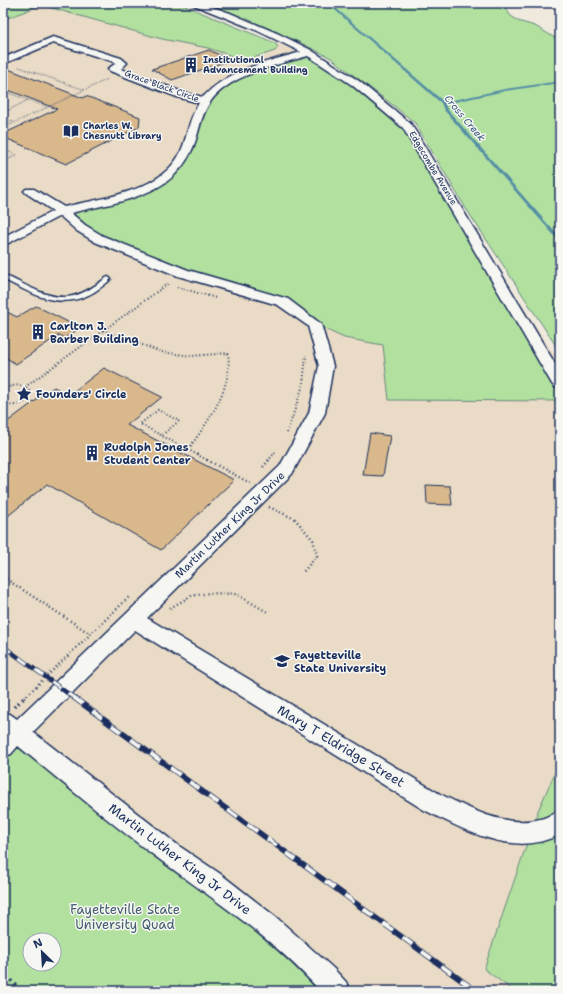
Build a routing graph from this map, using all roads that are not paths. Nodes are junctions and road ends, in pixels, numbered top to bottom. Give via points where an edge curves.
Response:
1 (193, 3) edge
2 (309, 53) junction
3 (8, 60) edge
4 (205, 101) junction
5 (30, 191) dead end
6 (63, 212) junction
7 (3, 242) edge
8 (3, 277) edge
9 (108, 279) dead end
10 (560, 384) edge
11 (139, 613) junction
12 (8, 728) edge
13 (560, 822) edge
14 (337, 991) edge

1 - 2 street, Edgecombe Avenue via 260,29
2 - 4 street via 244,74 222,86
2 - 10 street, Edgecombe Avenue via 357,85 407,126
3 - 4 street, Grace Black Circle via 53,40 118,60 122,63 113,69 181,95
4 - 6 street via 186,152 175,169 166,177 131,195
5 - 6 street, Martin Luther King Jr Drive
6 - 7 street via 41,220
6 - 11 street, Martin Luther King Jr Drive via 81,228 121,249 183,273 283,302 314,324 326,366 317,412 286,470
8 - 9 lane via 51,299 62,300 78,298
11 - 12 street, Martin Luther King Jr Drive
11 - 13 street, Mary T Eldridge Street via 146,628 432,802 468,820 519,833 544,830
12 - 14 street, Martin Luther King Jr Drive via 170,854 263,922 312,964

